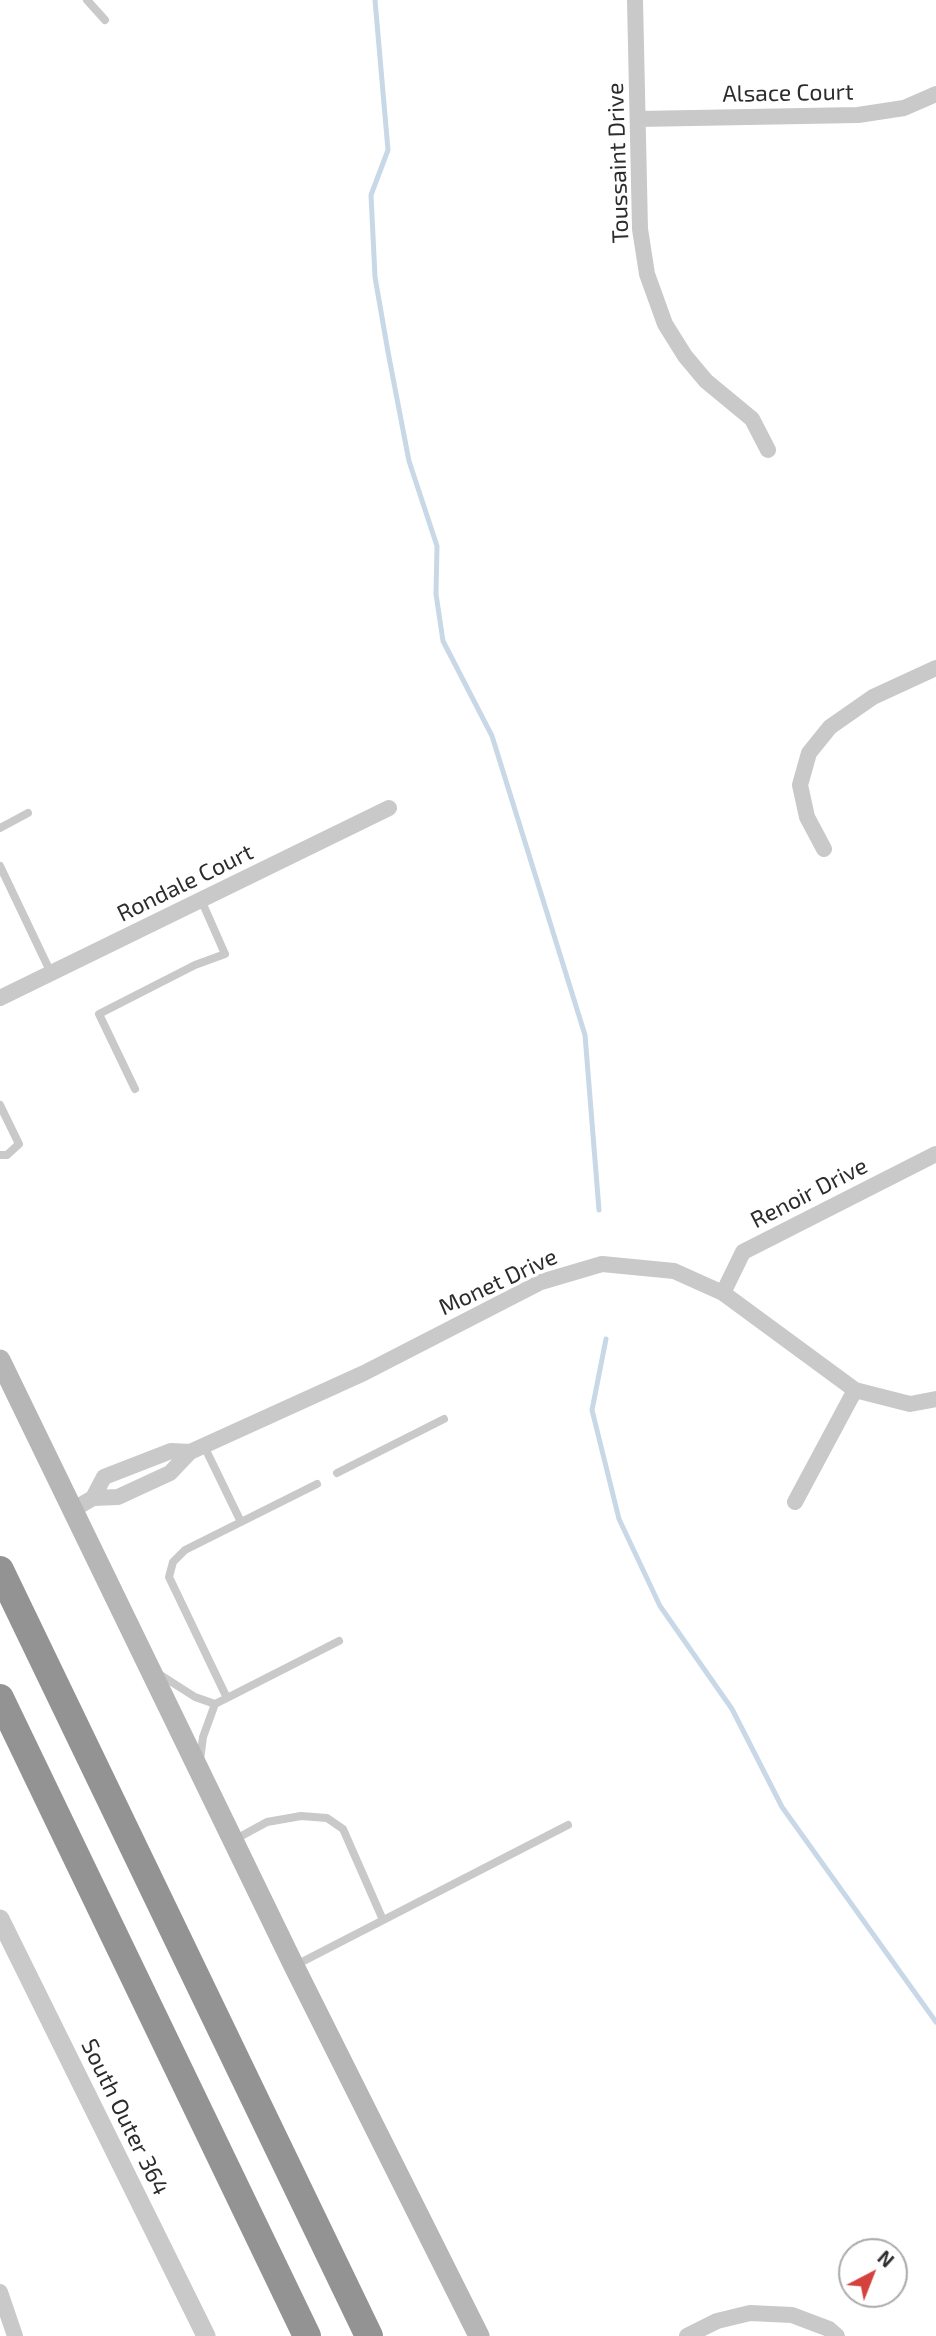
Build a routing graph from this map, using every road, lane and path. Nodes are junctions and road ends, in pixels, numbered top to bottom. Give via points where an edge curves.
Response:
1 (88, 0) edge
2 (635, 0) edge
3 (105, 20) dead end
4 (936, 94) edge
5 (638, 119) junction
6 (768, 450) dead end
7 (936, 668) edge
8 (389, 808) dead end
9 (28, 813) dead end
10 (0, 828) edge
11 (824, 849) dead end
12 (0, 866) edge
13 (202, 902) junction
14 (51, 973) junction
15 (0, 998) edge
16 (135, 1089) dead end
17 (0, 1105) edge
18 (936, 1154) edge
19 (0, 1155) edge
20 (723, 1293) junction
21 (0, 1360) edge
22 (855, 1390) junction
23 (936, 1399) edge
24 (444, 1419) dead end
25 (197, 1449) junction
26 (337, 1473) dead end
27 (317, 1484) dead end
28 (93, 1498) junction
29 (795, 1502) dead end
30 (74, 1509) junction
31 (241, 1522) junction
32 (0, 1570) edge
33 (339, 1640) dead end
34 (150, 1667) junction
35 (0, 1698) edge
36 (227, 1698) junction
37 (215, 1704) junction
38 (199, 1768) junction
39 (568, 1825) dead end
40 (234, 1840) junction
41 (0, 1919) edge
42 (383, 1920) junction
43 (0, 1947) edge
44 (21, 1961) junction
45 (294, 1966) junction
46 (0, 2292) edge
47 (15, 2336) edge
48 (206, 2336) edge
49 (307, 2336) edge
50 (369, 2336) edge
51 (479, 2336) edge
52 (687, 2336) edge
53 (837, 2336) edge

1 - 3 lane
2 - 5 street, Toussaint Drive
4 - 5 street, Alsace Court via 904,108 858,115
5 - 6 street, Toussaint Drive via 640,229 656,301 685,356 706,381 752,419
7 - 11 street via 873,697 830,727 809,754 800,785 807,817
8 - 13 street, Rondale Court
9 - 10 lane
12 - 14 lane
13 - 14 street, Rondale Court
13 - 16 lane via 225,954 99,1014
14 - 15 street, Rondale Court
17 - 19 lane via 19,1144 7,1155
18 - 20 street, Renoir Drive via 743,1252
20 - 22 street, Monet Drive
20 - 25 street, Monet Drive via 674,1271 602,1264 541,1282 364,1373
21 - 30 main road
22 - 23 street, Monet Drive via 910,1404
22 - 29 street
24 - 26 lane
25 - 28 street, Monet Drive via 170,1473 118,1497
25 - 28 street, Monet Drive via 171,1451 104,1478
25 - 31 lane
27 - 31 lane
28 - 30 street, Monet Drive
30 - 34 main road
31 - 36 lane via 185,1550 173,1562 169,1577
32 - 50 highway
33 - 36 lane
34 - 37 lane via 195,1697
34 - 38 main road
35 - 49 highway
36 - 37 lane
37 - 38 lane via 203,1737
38 - 40 main road
39 - 42 lane
40 - 42 lane via 267,1822 301,1816 327,1818 343,1829
40 - 45 main road
41 - 44 street, South Outer 364
42 - 45 lane
43 - 44 street
44 - 48 street, South Outer 364
45 - 51 main road
46 - 47 street
52 - 53 street via 717,2321 750,2313 792,2315

